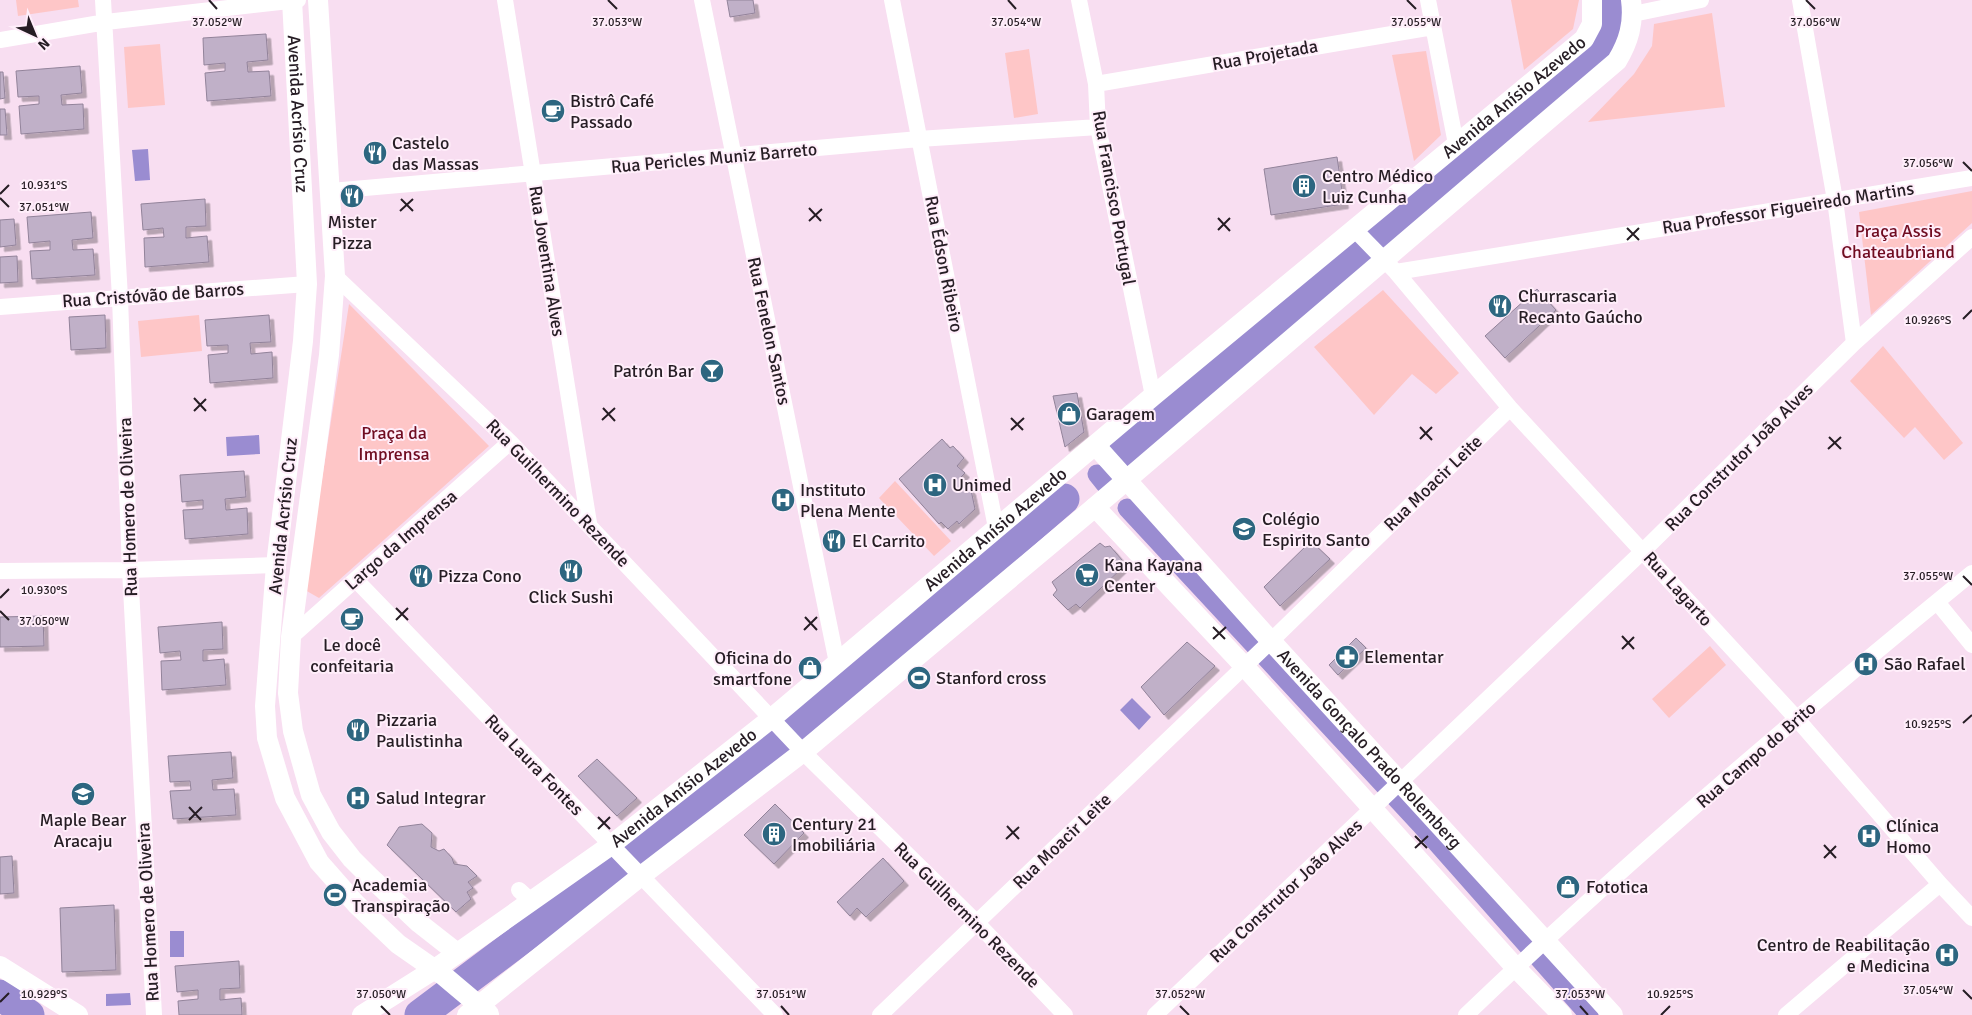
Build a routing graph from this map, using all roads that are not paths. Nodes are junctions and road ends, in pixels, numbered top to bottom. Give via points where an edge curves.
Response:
1 (103, 0) edge
2 (318, 0) edge
3 (505, 0) edge
4 (702, 0) edge
5 (892, 0) edge
6 (1079, 0) edge
7 (1428, 0) edge
8 (1701, 0) edge
9 (1800, 0) edge
10 (294, 1) edge
11 (1593, 4) edge
12 (1632, 7) edge
13 (106, 22) junction
14 (1434, 27) junction
15 (0, 40) edge
16 (1096, 84) junction
17 (1098, 127) junction
18 (919, 139) junction
19 (1456, 144) junction
20 (734, 156) junction
21 (533, 173) junction
22 (1972, 178) edge
23 (331, 191) junction
24 (1835, 200) junction
25 (1359, 235) junction
26 (1972, 237) edge
27 (1386, 262) junction
28 (335, 276) junction
29 (307, 284) junction
30 (120, 298) junction
31 (0, 307) edge
32 (1854, 343) junction
33 (1153, 396) junction
34 (1510, 408) junction
35 (510, 442) junction
36 (1096, 446) junction
37 (1127, 480) junction
38 (1095, 507) junction
39 (589, 523) junction
40 (996, 528) junction
41 (1643, 551) junction
42 (276, 565) junction
43 (130, 570) junction
44 (0, 571) edge
45 (1972, 574) edge
46 (356, 580) junction
47 (1937, 602) junction
48 (291, 637) junction
49 (1267, 644) junction
50 (1972, 645) edge
51 (837, 662) junction
52 (1247, 663) junction
53 (1797, 719) junction
54 (776, 722) junction
55 (801, 750) junction
56 (1397, 786) junction
57 (1377, 805) junction
58 (615, 849) junction
59 (638, 873) junction
60 (1940, 884) junction
61 (1972, 918) edge
62 (977, 923) junction
63 (1541, 944) junction
64 (456, 952) junction
65 (1519, 965) junction
66 (0, 966) edge
67 (439, 972) junction
68 (477, 1008) edge
69 (78, 1015) edge
70 (154, 1015) edge
71 (362, 1015) edge
72 (775, 1015) edge
73 (880, 1015) edge
74 (1065, 1015) edge
75 (1155, 1015) edge
76 (1466, 1015) edge
77 (1562, 1015) edge
78 (1613, 1015) edge
79 (1786, 1015) edge

1 - 13 street, Rua Homero de Oliveira
2 - 23 street, Avenida Acrísio Cruz
3 - 21 street, Rua Joventina Alves
4 - 20 street, Rua Fenelon Santos
5 - 18 street, Rua Édson Ribeiro
6 - 16 street, Rua Francisco Portugal
7 - 14 street
8 - 12 street
9 - 24 street
10 - 13 street
10 - 29 street, Avenida Acrísio Cruz
11 - 19 street, Avenida Anísio Azevedo via 1592,24 1584,39
12 - 27 street via 1628,44 1617,61
13 - 15 street
13 - 30 street, Rua Homero de Oliveira
14 - 16 street, Rua Projetada
14 - 19 street
16 - 17 street, Rua Francisco Portugal
17 - 18 street, Rua Pericles Muniz Barreto
17 - 33 street, Rua Francisco Portugal
18 - 20 street, Rua Pericles Muniz Barreto
18 - 40 street, Rua Édson Ribeiro
19 - 25 street, Avenida Anísio Azevedo
20 - 21 street, Rua Pericles Muniz Barreto
20 - 51 street, Rua Fenelon Santos
21 - 23 street, Rua Pericles Muniz Barreto
21 - 39 street, Rua Joventina Alves
22 - 24 street, Rua Professor Figueiredo Martins
23 - 28 street, Avenida Acrísio Cruz
24 - 27 street, Rua Professor Figueiredo Martins
24 - 32 street
25 - 27 street, Rua Lagarto
25 - 33 street, Avenida Anísio Azevedo
26 - 32 street, Rua Construtor João Alves
27 - 34 street, Rua Lagarto
27 - 37 street
28 - 35 street, Rua Guilhermino Rezende
28 - 48 street, Avenida Acrísio Cruz via 329,355
29 - 30 street, Rua Cristóvão de Barros
29 - 42 street, Avenida Acrísio Cruz
30 - 31 street, Rua Cristóvão de Barros
30 - 43 street, Rua Homero de Oliveira
32 - 41 street, Rua Construtor João Alves
33 - 36 street, Avenida Anísio Azevedo
34 - 41 street, Rua Lagarto
34 - 49 street, Rua Moacir Leite
35 - 39 street, Rua Guilhermino Rezende
35 - 46 street, Largo da Imprensa
36 - 37 street, Avenida Gonçalo Prado Rolemberg
36 - 40 street, Avenida Anísio Azevedo
37 - 38 street
37 - 49 street, Avenida Gonçalo Prado Rolemberg
38 - 52 street, Avenida Gonçalo Prado Rolemberg
38 - 55 street
39 - 54 street, Rua Guilhermino Rezende
40 - 51 street, Avenida Anísio Azevedo
41 - 53 street, Rua Lagarto
41 - 56 street, Rua Construtor João Alves
42 - 43 street
42 - 67 street, Avenida Acrísio Cruz via 265,706 267,738 285,798 319,862 356,904 398,944
43 - 44 street
43 - 70 street, Rua Homero de Oliveira
45 - 47 street, Rua Campo do Brito
46 - 48 street, Largo da Imprensa
46 - 58 street, Rua Laura Fontes
47 - 50 street
47 - 53 street, Rua Campo do Brito
48 - 64 street, Avenida Acrísio Cruz via 288,693 292,731 311,795 331,832 352,859 419,923
49 - 52 street, Rua Moacir Leite
49 - 56 street, Avenida Gonçalo Prado Rolemberg
51 - 54 street, Avenida Anísio Azevedo
52 - 57 street, Avenida Gonçalo Prado Rolemberg
52 - 62 street, Rua Moacir Leite
53 - 60 street, Rua Lagarto
53 - 63 street, Rua Campo do Brito
54 - 55 street, Rua Guilhermino Rezende
54 - 58 street, Avenida Anísio Azevedo
55 - 59 street
55 - 62 street, Rua Guilhermino Rezende
56 - 57 street, Rua Construtor João Alves
56 - 63 street, Avenida Gonçalo Prado Rolemberg
57 - 65 street, Avenida Gonçalo Prado Rolemberg
57 - 75 street, Rua Construtor João Alves
58 - 59 street, Rua Laura Fontes
58 - 64 street, Avenida Anísio Azevedo via 525,895
59 - 68 street
59 - 72 street, Rua Laura Fontes
60 - 61 street, Rua Lagarto
60 - 79 street
62 - 73 street, Rua Moacir Leite
62 - 74 street, Rua Guilhermino Rezende
63 - 65 street, Rua Campo do Brito
63 - 78 street, Avenida Gonçalo Prado Rolemberg
64 - 67 street, Avenida Anísio Azevedo
65 - 76 street
65 - 77 street, Avenida Gonçalo Prado Rolemberg
66 - 69 street
67 - 68 street, Avenida Acrísio Cruz
67 - 71 street, Avenida Anísio Azevedo

